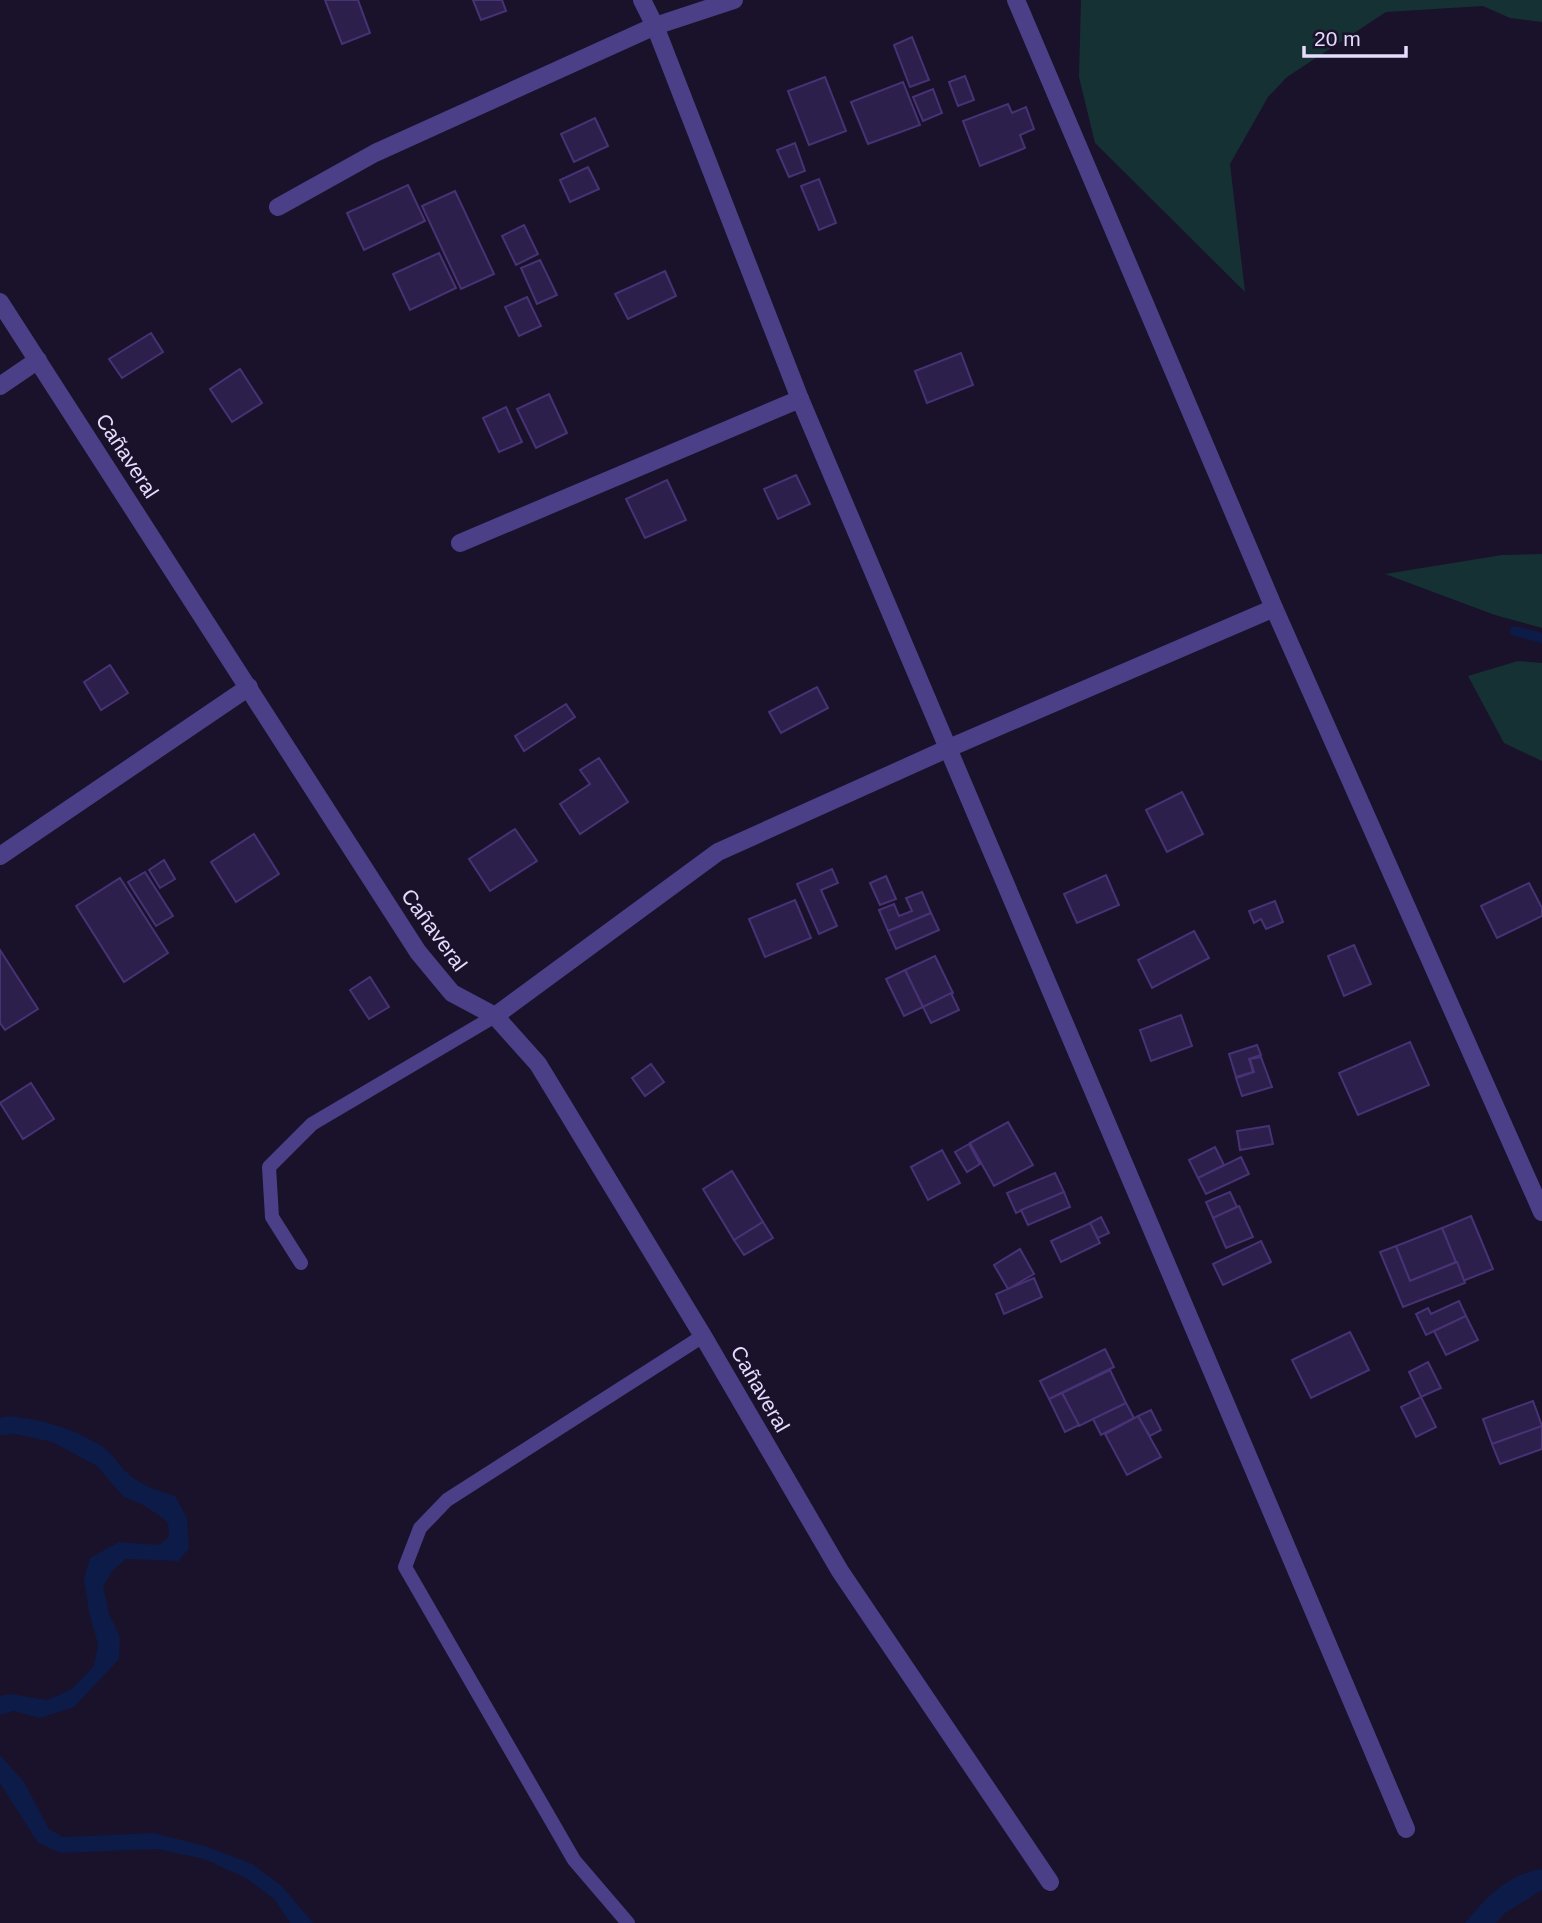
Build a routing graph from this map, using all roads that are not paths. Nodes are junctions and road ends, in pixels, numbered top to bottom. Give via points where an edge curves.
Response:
1 (642, 0) edge
2 (734, 0) edge
3 (1016, 0) edge
4 (655, 26) junction
5 (278, 207) dead end
6 (0, 302) edge
7 (38, 360) junction
8 (0, 386) edge
9 (800, 399) junction
10 (460, 543) dead end
11 (1273, 608) junction
12 (249, 687) junction
13 (949, 748) junction
14 (0, 856) edge
15 (495, 1016) junction
16 (1542, 1212) edge
17 (301, 1263) dead end
18 (703, 1336) junction
19 (1405, 1829) dead end
20 (1050, 1882) dead end
21 (628, 1923) edge

1 - 4 street
2 - 4 street
3 - 11 street
4 - 5 street via 374,153
4 - 9 street
6 - 7 street, Cañaveral
7 - 8 street
7 - 12 street, Cañaveral
9 - 10 street
9 - 13 street
11 - 13 street
11 - 16 street
12 - 14 street
12 - 15 street, Cañaveral via 418,952 452,993
13 - 15 street via 718,852
13 - 19 street
15 - 17 lane via 312,1124 270,1167 272,1217
15 - 18 street, Cañaveral via 538,1064
18 - 20 street, Cañaveral via 840,1571
18 - 21 lane via 447,1500 420,1528 405,1567 574,1860

